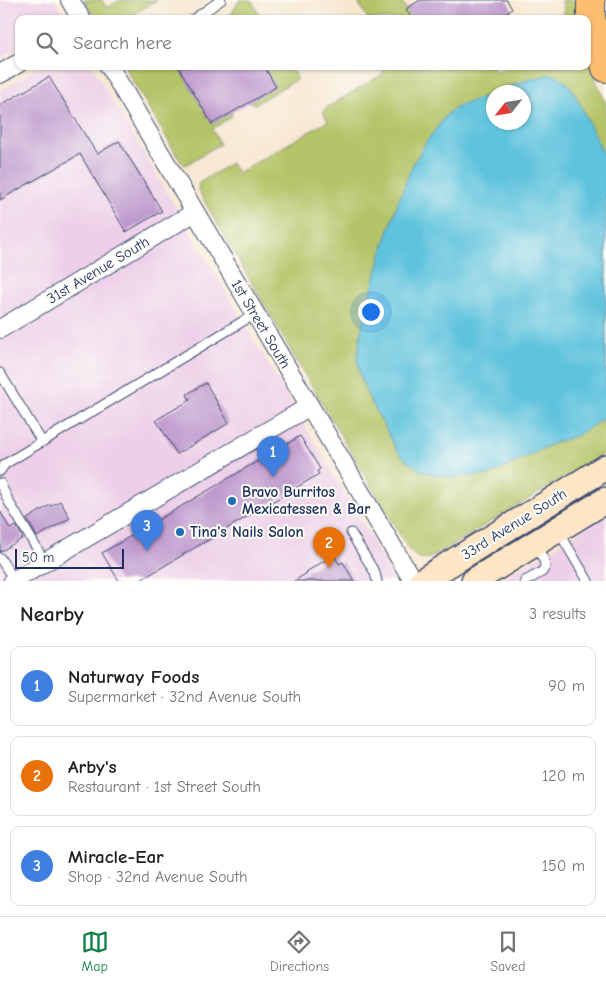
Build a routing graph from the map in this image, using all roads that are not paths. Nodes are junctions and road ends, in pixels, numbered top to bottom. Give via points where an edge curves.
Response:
1 (70, 0) edge
2 (222, 0) edge
3 (591, 0) edge
4 (79, 15) edge
5 (200, 15) edge
6 (15, 65) edge
7 (606, 68) edge
8 (111, 70) edge
9 (0, 74) edge
10 (195, 212) junction
11 (255, 314) junction
12 (0, 328) edge
13 (0, 373) edge
14 (310, 406) junction
15 (42, 442) junction
16 (606, 467) edge
17 (0, 472) edge
18 (0, 483) edge
19 (606, 500) edge
20 (557, 530) junction
21 (351, 533) dead end
22 (535, 543) junction
23 (0, 558) edge
24 (45, 562) junction
25 (13, 581) edge
26 (377, 581) edge
27 (413, 581) edge
28 (422, 581) edge
29 (474, 581) edge
30 (526, 581) edge
31 (588, 581) edge

1 - 4 street
2 - 5 lane
3 - 7 main road via 591,20
6 - 9 street
8 - 10 street, 1st Street South
10 - 11 street, 1st Street South
10 - 12 street, 31st Avenue South
11 - 14 street, 1st Street South
11 - 15 lane
13 - 15 lane
14 - 24 street
14 - 27 street, 1st Street South
15 - 17 lane via 5,464
16 - 28 main road, 33rd Avenue South
18 - 24 lane
19 - 20 main road, 33rd Avenue South
20 - 22 main road, 33rd Avenue South
20 - 31 lane
21 - 26 lane
22 - 29 main road, 33rd Avenue South
22 - 30 lane via 545,568
23 - 25 lane
24 - 25 street

